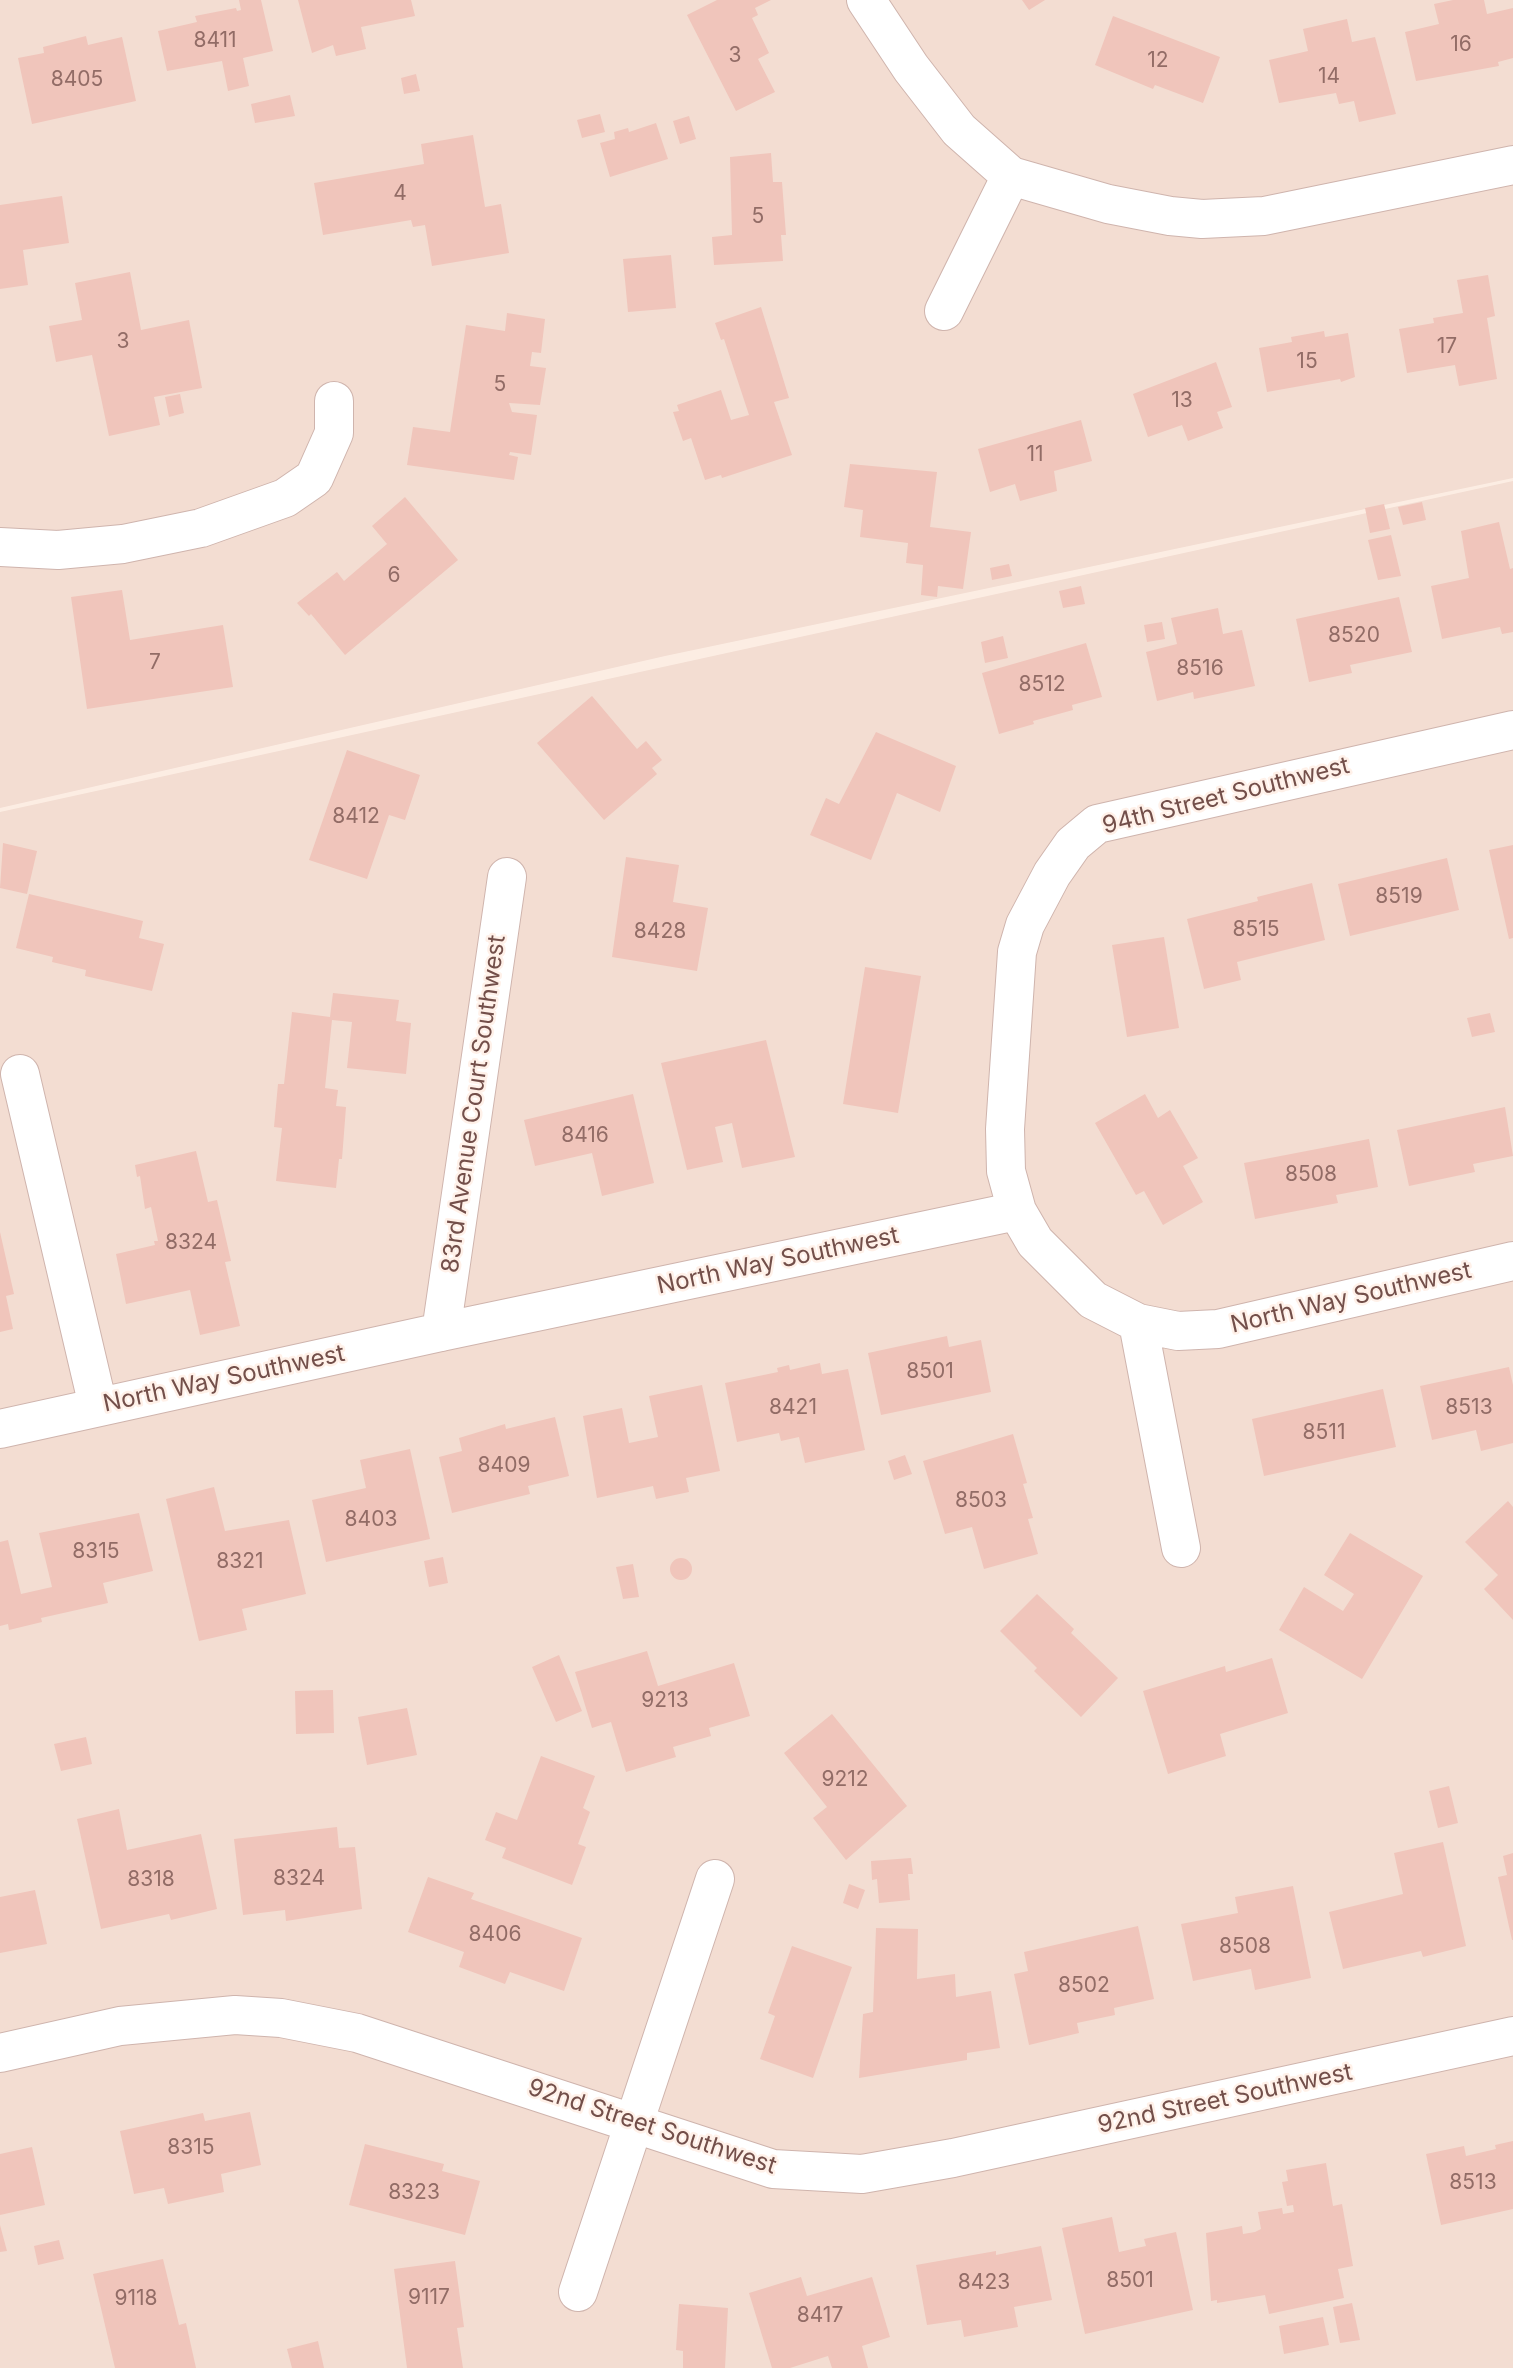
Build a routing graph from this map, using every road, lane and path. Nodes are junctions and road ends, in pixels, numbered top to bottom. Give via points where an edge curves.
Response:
1 (866, 0) edge
2 (1513, 165) edge
3 (1011, 176) junction
4 (944, 312) dead end
5 (334, 401) dead end
6 (0, 547) edge
7 (1513, 730) edge
8 (507, 877) dead end
9 (20, 1074) dead end
10 (1017, 1211) junction
11 (1513, 1261) edge
12 (1138, 1323) junction
13 (441, 1332) junction
14 (98, 1406) junction
15 (0, 1429) edge
16 (1181, 1548) dead end
17 (715, 1880) dead end
18 (1513, 2036) edge
19 (0, 2053) edge
20 (633, 2122) junction
21 (578, 2292) dead end

1 - 3 street via 959,130
2 - 3 street via 1264,216 1202,219 1108,204
3 - 4 street
5 - 6 street via 334,433 314,478 285,498 201,528 123,544 58,550
7 - 10 street, 94th Street Southwest via 1139,813 1097,824 1073,844 1025,925 1017,952 1004,1129 1006,1171
8 - 13 street, 83rd Avenue Court Southwest
9 - 14 street
10 - 12 street, North Way Southwest via 1035,1242 1076,1285 1093,1300
10 - 13 street, North Way Southwest
11 - 12 street, North Way Southwest via 1218,1329 1178,1331
12 - 16 street
13 - 14 street, North Way Southwest
14 - 15 street, North Way Southwest
17 - 20 street
18 - 20 street, 92nd Street Southwest via 862,2174 773,2169
19 - 20 street, 92nd Street Southwest via 120,2026 235,2015 281,2018 357,2033
20 - 21 street

